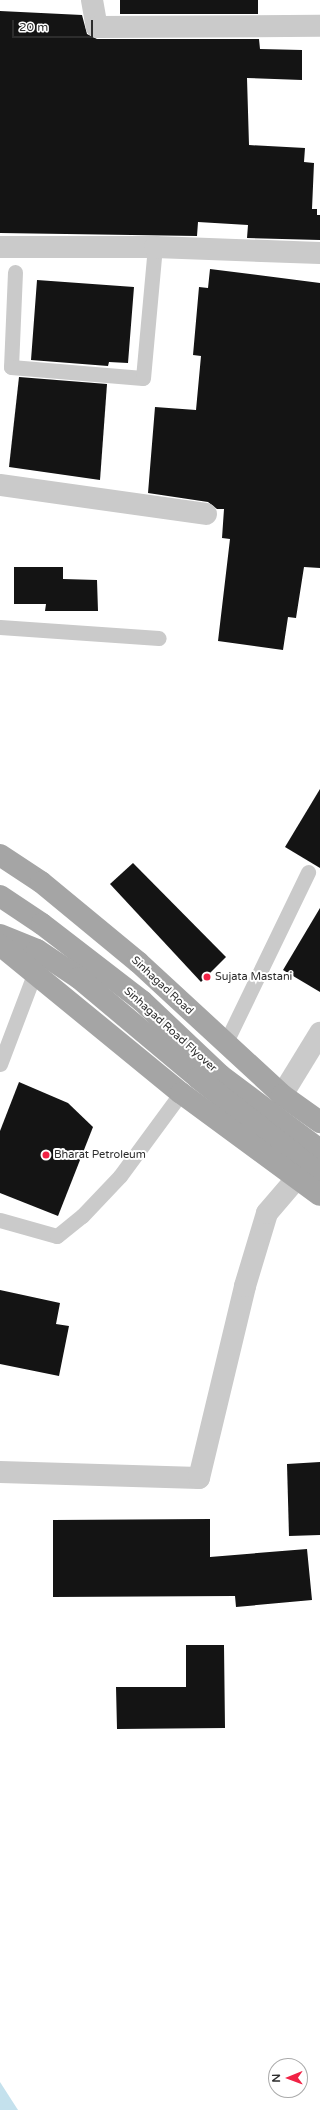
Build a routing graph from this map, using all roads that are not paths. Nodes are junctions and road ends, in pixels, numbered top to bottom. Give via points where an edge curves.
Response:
1 (92, 0) edge
2 (320, 26) edge
3 (0, 247) edge
4 (155, 248) junction
5 (320, 253) edge
6 (15, 272) dead end
7 (0, 485) edge
8 (206, 514) dead end
9 (0, 627) edge
10 (159, 638) dead end
11 (0, 855) edge
12 (308, 872) dead end
13 (0, 896) edge
14 (0, 936) edge
15 (0, 945) edge
16 (35, 972) junction
17 (320, 1033) edge
18 (225, 1044) junction
19 (0, 1064) edge
20 (181, 1093) junction
21 (282, 1095) junction
22 (320, 1122) edge
23 (320, 1150) edge
24 (320, 1174) edge
25 (296, 1178) junction
26 (320, 1196) edge
27 (0, 1220) edge
28 (0, 1472) edge

1 - 2 street via 97,27
3 - 4 street
4 - 5 street
4 - 6 lane via 143,378 11,367
7 - 8 street
9 - 10 lane
11 - 18 main road, Sinhagad Road via 41,882 138,962
12 - 18 lane
13 - 23 main road, Sinhagad Road Flyover via 42,924 142,1001 220,1075
14 - 24 main road, Sinhagad Road Flyover via 37,950 79,978 204,1083
15 - 16 main road
16 - 19 lane
16 - 20 main road
17 - 21 street
18 - 21 main road, Sinhagad Road
20 - 25 main road
20 - 27 lane via 120,1176 82,1216 57,1236
21 - 22 main road, Sinhagad Road
25 - 26 main road
25 - 28 street via 267,1212 245,1286 199,1478

